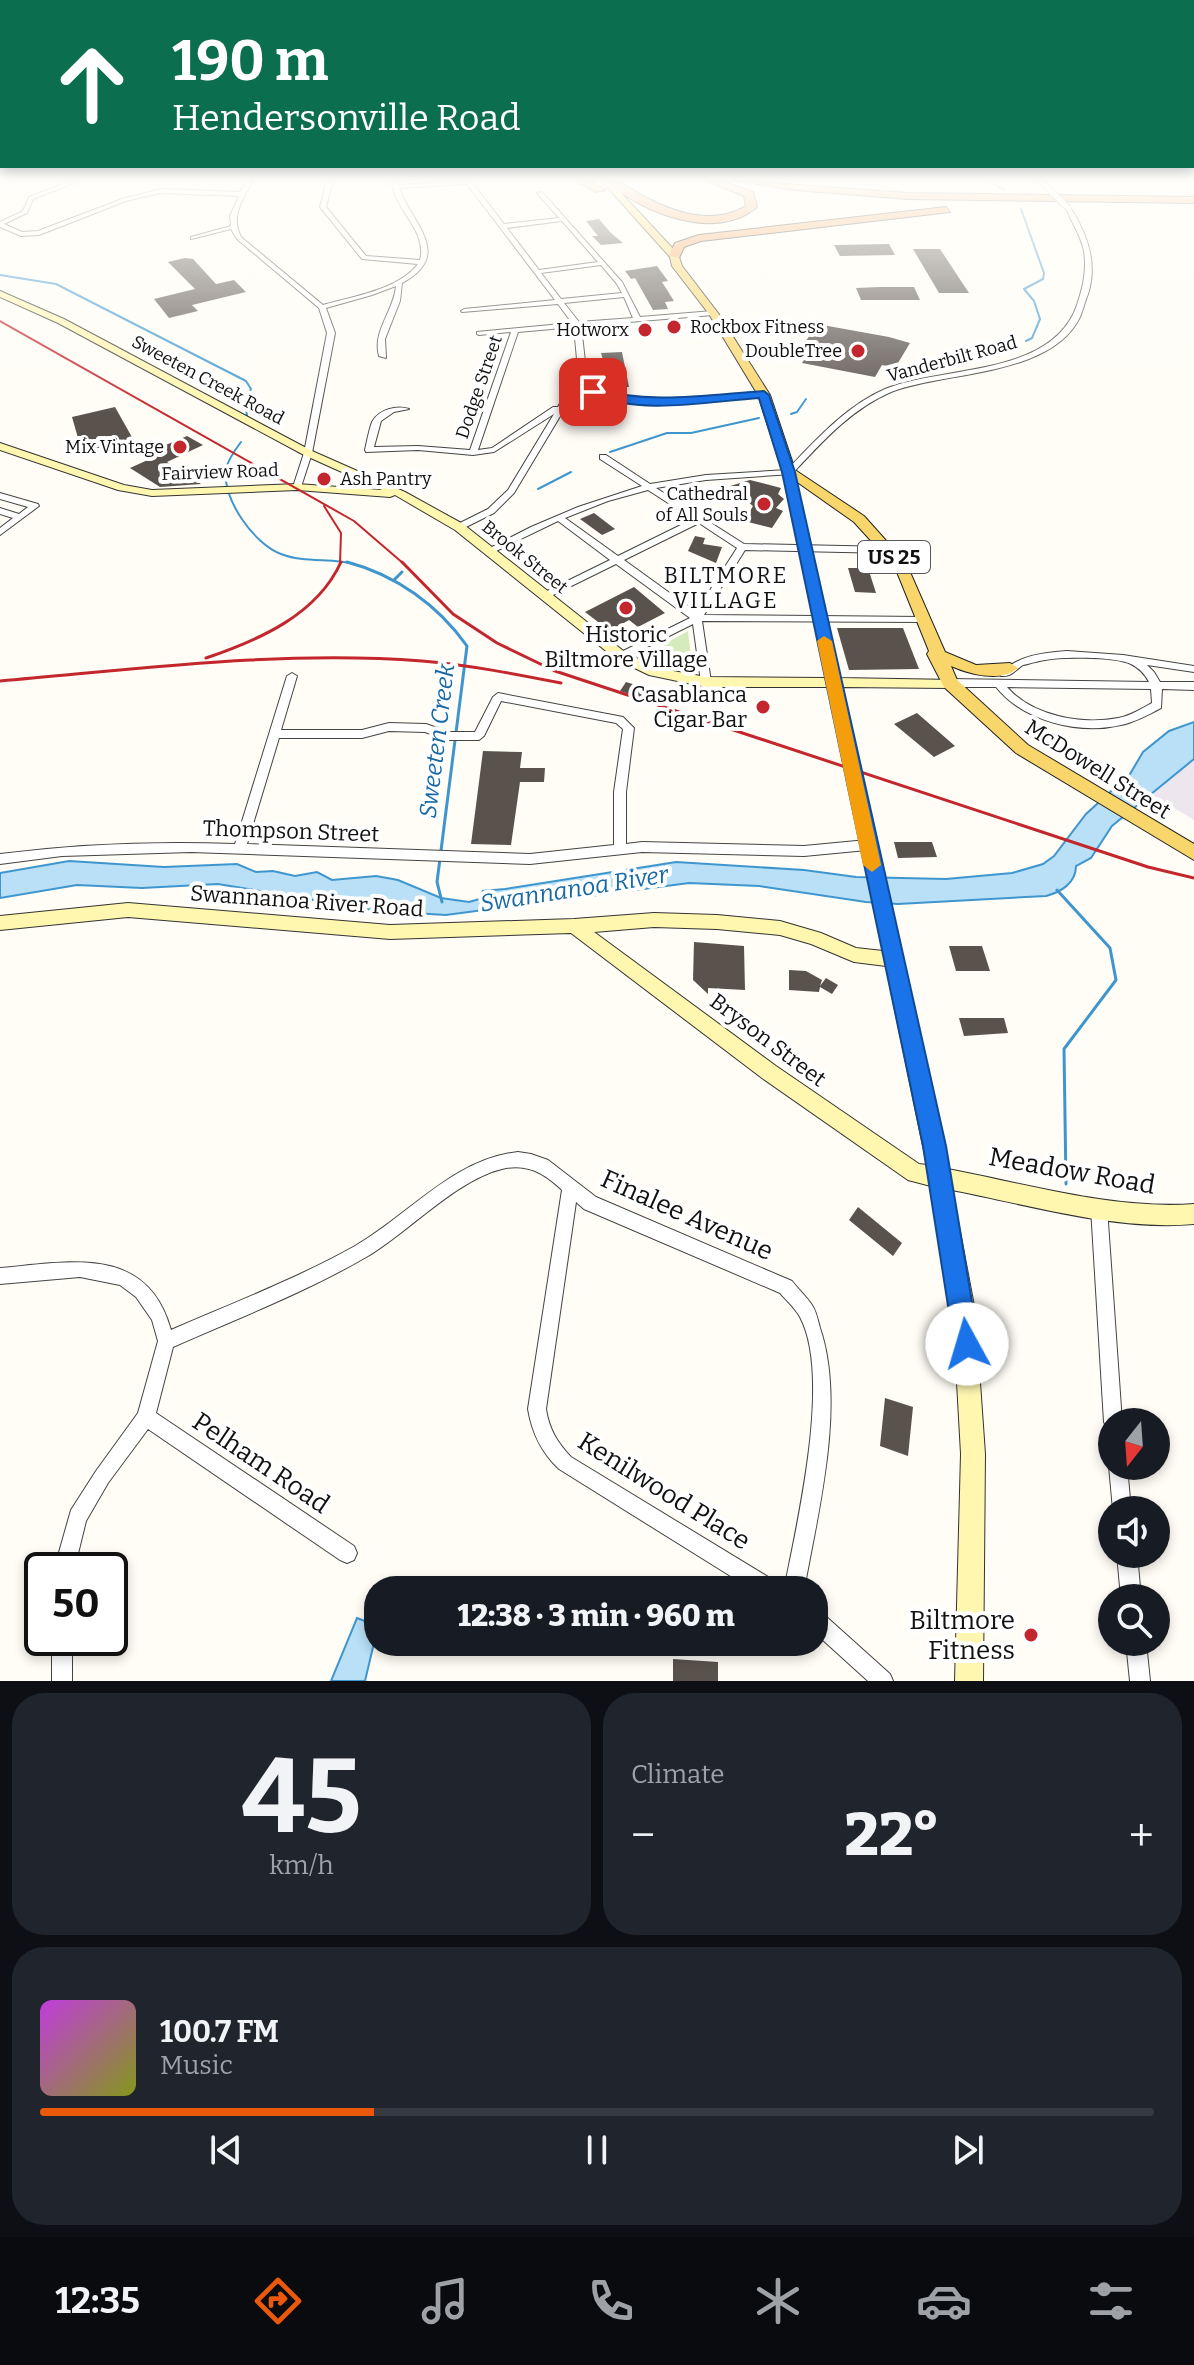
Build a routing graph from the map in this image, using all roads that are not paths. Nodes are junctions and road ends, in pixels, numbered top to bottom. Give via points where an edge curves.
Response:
1 (264, 258) edge
2 (371, 258) edge
3 (424, 258) edge
4 (527, 258) edge
5 (599, 258) edge
6 (665, 258) edge
7 (1088, 258) edge
8 (676, 261) joint
9 (423, 262) junction
10 (603, 263) junction
11 (536, 272) junction
12 (399, 283) junction
13 (0, 294) edge
14 (626, 295) junction
15 (557, 302) junction
16 (322, 307) junction
17 (464, 311) dead end
18 (713, 313) junction
19 (638, 320) junction
20 (577, 325) junction
21 (515, 332) junction
22 (479, 333) dead end
23 (383, 356) dead end
24 (575, 385) junction
25 (764, 395) junction
26 (559, 407) junction
27 (405, 409) dead end
28 (0, 446) edge
29 (308, 453) junction
30 (473, 453) junction
31 (603, 457) dead end
32 (789, 472) junction
33 (297, 487) junction
34 (649, 488) junction
35 (401, 494) junction
36 (0, 496) edge
37 (0, 512) edge
38 (20, 517) junction
39 (559, 518) junction
40 (698, 520) junction
41 (459, 527) junction
42 (0, 532) edge
43 (742, 547) junction
44 (803, 550) junction
45 (889, 550) junction
46 (489, 551) junction
47 (615, 559) junction
48 (544, 596) junction
49 (697, 618) junction
50 (819, 620) junction
51 (923, 620) junction
52 (935, 654) junction
53 (621, 656) junction
54 (1134, 661) junction
55 (1010, 668) junction
56 (1194, 669) edge
57 (292, 676) dead end
58 (706, 682) junction
59 (950, 683) junction
60 (998, 683) junction
61 (835, 685) junction
62 (1158, 685) junction
63 (1194, 686) edge
64 (274, 734) junction
65 (240, 847) junction
66 (620, 849) junction
67 (1194, 853) edge
68 (870, 854) junction
69 (0, 859) edge
70 (0, 923) edge
71 (574, 926) junction
72 (892, 959) junction
73 (941, 1177) junction
74 (570, 1189) junction
75 (1099, 1208) junction
76 (1194, 1214) edge
77 (0, 1276) edge
78 (166, 1341) junction
79 (1112, 1408) edge
80 (146, 1417) junction
81 (69, 1552) edge
82 (347, 1553) dead end
83 (748, 1576) edge
84 (796, 1576) edge
85 (828, 1632) edge
86 (62, 1656) edge
87 (1137, 1656) edge
88 (62, 1681) edge
89 (883, 1681) edge
90 (969, 1681) edge
91 (1140, 1681) edge

1 - 16 street
2 - 9 street
3 - 9 street
4 - 11 street
5 - 10 street
6 - 8 main road
7 - 32 street, Vanderbilt Road, bridge via 1086,293 1076,323 1054,344 1021,359 875,397 826,433
8 - 18 main road
9 - 12 street
10 - 11 street
10 - 14 street
11 - 15 street
12 - 16 street
12 - 23 street via 401,294 380,344
13 - 29 main road, Sweeten Creek Road
14 - 15 street
14 - 19 street
15 - 17 street
15 - 20 street
16 - 29 street via 331,333
18 - 19 street
18 - 25 main road
19 - 20 street
20 - 21 street
20 - 24 street via 582,370
21 - 22 street
21 - 30 street, Dodge Street
24 - 25 street via 610,399 644,402
24 - 26 street
25 - 32 main road
26 - 30 street via 494,450
26 - 41 street via 511,491 491,511
27 - 30 street via 377,420 369,450
28 - 33 main road, Fairview Road via 137,491
29 - 33 street
29 - 35 main road, Sweeten Creek Road
31 - 34 street
32 - 34 street
32 - 44 main road
32 - 45 main road, US 25 via 844,506
33 - 35 main road, Fairview Road
34 - 39 street
34 - 40 street
35 - 41 main road, Brook Street
36 - 38 street via 35,506
37 - 38 street
38 - 42 street
39 - 46 street
39 - 47 street
40 - 43 street
40 - 47 street
41 - 46 main road, Brook Street
43 - 44 street
43 - 49 street
44 - 45 street
44 - 50 main road
45 - 51 main road, US 25
46 - 48 main road, Brook Street
47 - 48 street
47 - 49 street
48 - 53 main road, Brook Street
49 - 50 street
49 - 53 street
49 - 58 street
50 - 51 street
50 - 61 main road
51 - 52 main road, US 25
52 - 55 main road via 975,670
52 - 59 main road, US 25
53 - 58 main road, Brook Street via 654,672
54 - 55 street via 1052,653
54 - 56 street
54 - 62 street via 1150,670
55 - 60 street
57 - 64 street
58 - 61 main road, Brook Street
59 - 60 street
59 - 61 main road, Brook Street
59 - 67 main road, McDowell Street / US 25 via 1004,735 1063,777
60 - 62 street
60 - 62 street via 1006,697 1030,709 1070,721 1111,723 1140,716 1157,705
61 - 68 main road
62 - 63 street
64 - 65 street
64 - 66 street via 362,734 389,727 479,736 498,697 619,720 629,728 620,792
65 - 66 street, Thompson Street via 530,859
65 - 69 street, Thompson Street via 62,851
66 - 68 street, Thompson Street
68 - 72 main road
70 - 71 main road, Swannanoa River Road via 128,910 390,932
71 - 72 main road, Swannanoa River Road via 654,920 780,928 854,955
71 - 73 main road, Bryson Street via 881,1152 915,1173
72 - 73 main road
73 - 75 main road, Meadow Road
73 - 90 main road via 969,1373
74 - 78 street, Finalee Avenue via 565,1177 539,1162 502,1161 463,1180 334,1267
74 - 83 street, Kenilwood Place via 537,1409 539,1426 565,1463
74 - 84 street, Finalee Avenue via 615,1215 800,1297 815,1334 824,1387
75 - 76 main road, Meadow Road
75 - 79 street
77 - 78 street via 80,1269 123,1277 142,1291 159,1316
78 - 80 street
80 - 81 street via 78,1517
80 - 82 street, Pelham Road
85 - 89 street
86 - 88 street
87 - 91 street

